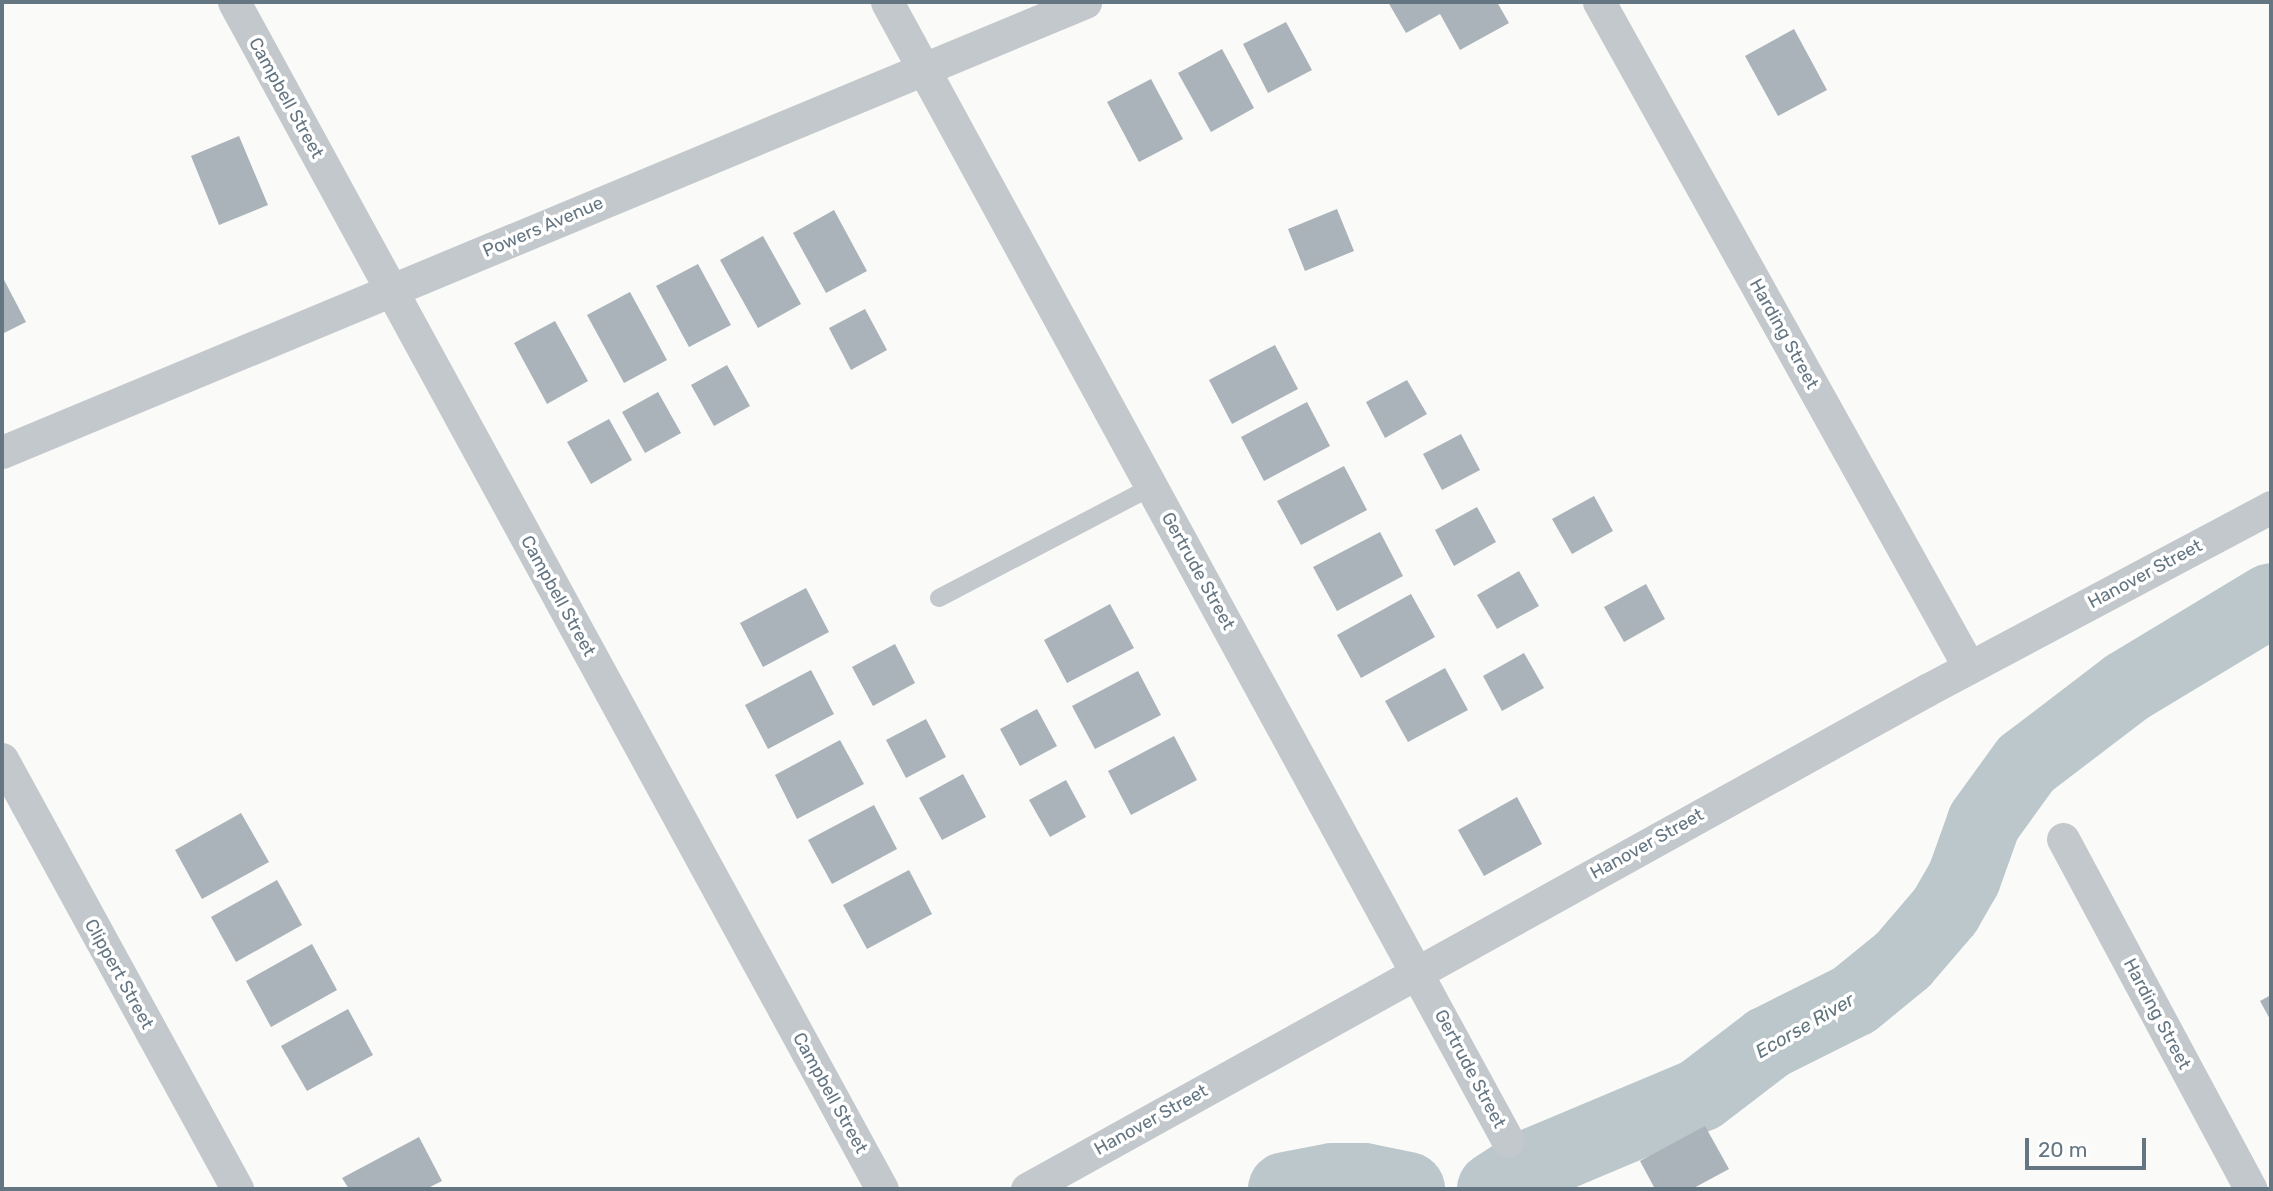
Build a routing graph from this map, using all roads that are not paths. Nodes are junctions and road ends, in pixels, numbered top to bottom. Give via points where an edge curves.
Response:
1 (234, 2) edge
2 (887, 2) edge
3 (1085, 2) edge
4 (1599, 2) edge
5 (923, 69) junction
6 (391, 290) junction
7 (2, 452) edge
8 (1151, 487) junction
9 (2271, 507) edge
10 (939, 598) dead end
11 (1969, 667) junction
12 (2, 760) edge
13 (2063, 839) dead end
14 (1416, 971) junction
15 (1508, 1141) dead end
16 (237, 1189) edge
17 (882, 1189) edge
18 (1027, 1189) edge
19 (2251, 1189) edge

1 - 6 street, Campbell Street
2 - 5 street, Gertrude Street
3 - 5 street, Powers Avenue
4 - 11 street, Harding Street
5 - 6 street, Powers Avenue
5 - 8 street, Gertrude Street
6 - 7 street, Powers Avenue
6 - 17 street, Campbell Street
8 - 10 lane
8 - 14 street, Gertrude Street
9 - 11 street, Hanover Street
11 - 14 street, Hanover Street
12 - 16 street, Clippert Street
13 - 19 street, Harding Street
14 - 15 street, Gertrude Street
14 - 18 street, Hanover Street

